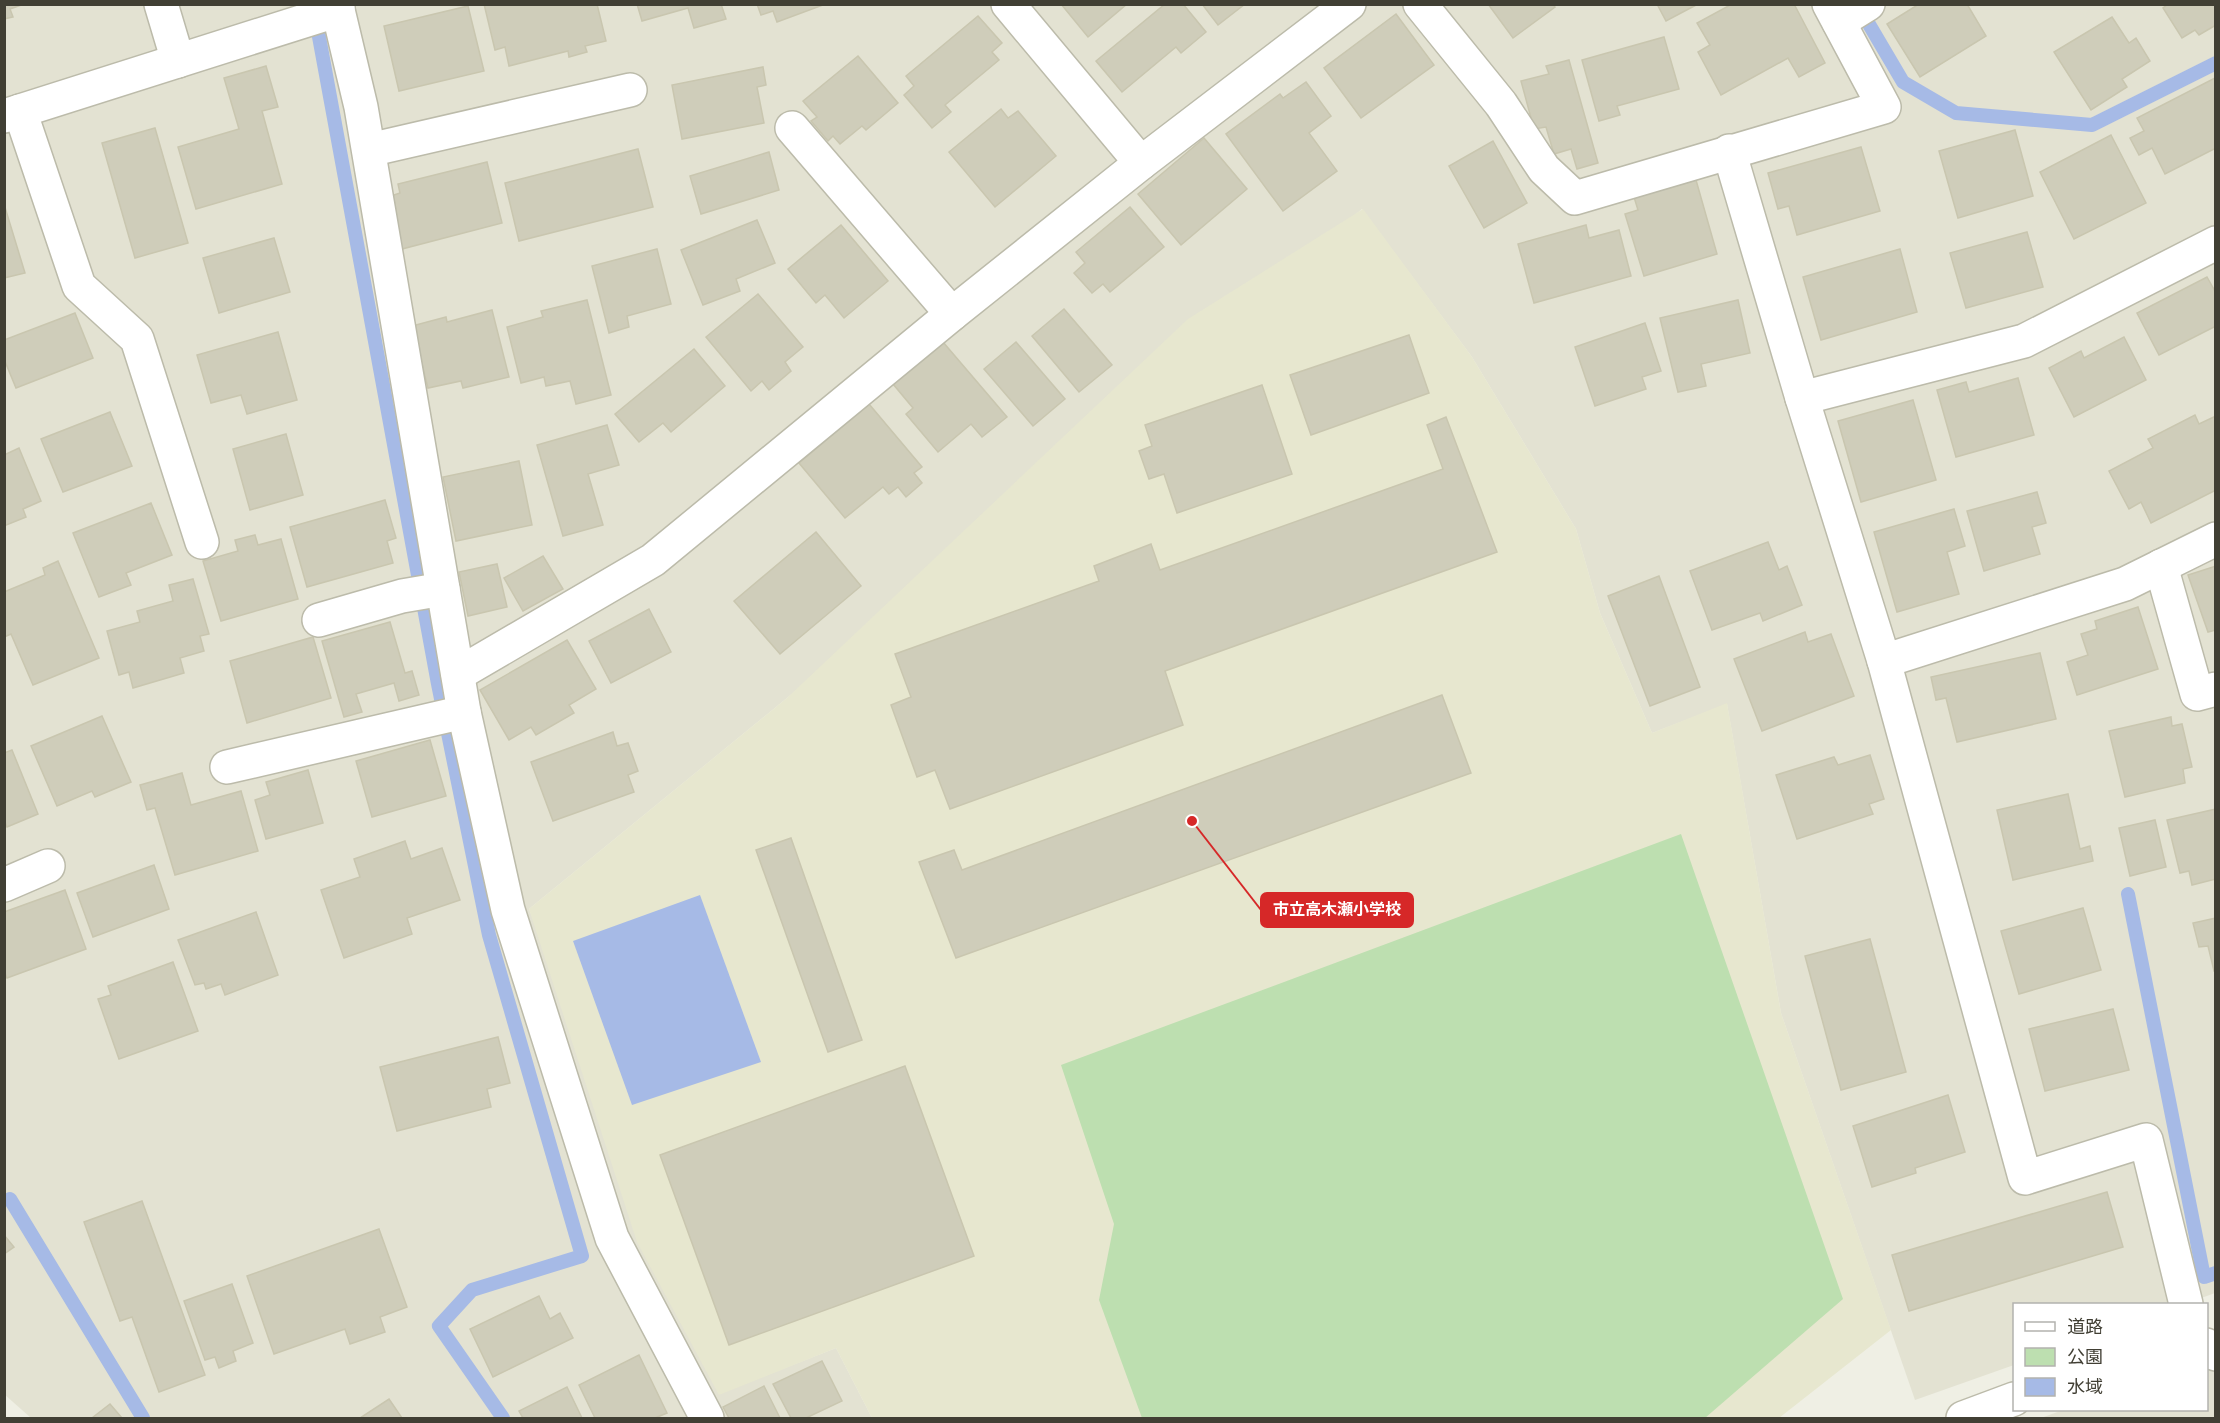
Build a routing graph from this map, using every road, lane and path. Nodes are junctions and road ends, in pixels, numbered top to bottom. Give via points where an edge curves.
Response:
1 (161, 4) edge
2 (1008, 4) edge
3 (1348, 4) edge
4 (1420, 4) edge
5 (1846, 12) edge
6 (326, 13) edge
7 (178, 61) junction
8 (630, 90) dead end
9 (12, 113) edge
10 (792, 128) dead end
11 (369, 150) junction
12 (1729, 151) junction
13 (1141, 163) junction
14 (2216, 243) edge
15 (952, 314) junction
16 (1802, 398) junction
17 (2216, 539) edge
18 (202, 542) dead end
19 (2161, 566) junction
20 (443, 589) junction
21 (319, 620) dead end
22 (1884, 661) junction
23 (458, 674) junction
24 (2216, 690) edge
25 (464, 712) junction
26 (227, 767) dead end
27 (48, 866) dead end
28 (4, 885) edge
29 (2186, 1303) edge
30 (2013, 1399) edge
31 (707, 1419) edge
32 (1963, 1419) edge

1 - 7 street
2 - 13 street
3 - 13 street
4 - 12 street via 1502,104 1544,169 1575,198
5 - 12 street via 1884,107
6 - 7 street
6 - 11 street
7 - 9 street
8 - 11 street
9 - 18 street via 79,286 137,339
10 - 15 street
11 - 20 street
12 - 16 street
13 - 15 street
14 - 16 street via 2024,341
15 - 23 street via 653,560
16 - 22 street
17 - 19 street
19 - 22 street via 2125,584
19 - 24 street via 2197,694
20 - 21 street via 402,596
20 - 23 street
22 - 29 street via 2025,1178 2146,1140
23 - 25 street
25 - 26 street
25 - 31 street via 508,910 612,1238
27 - 28 street
30 - 32 street

